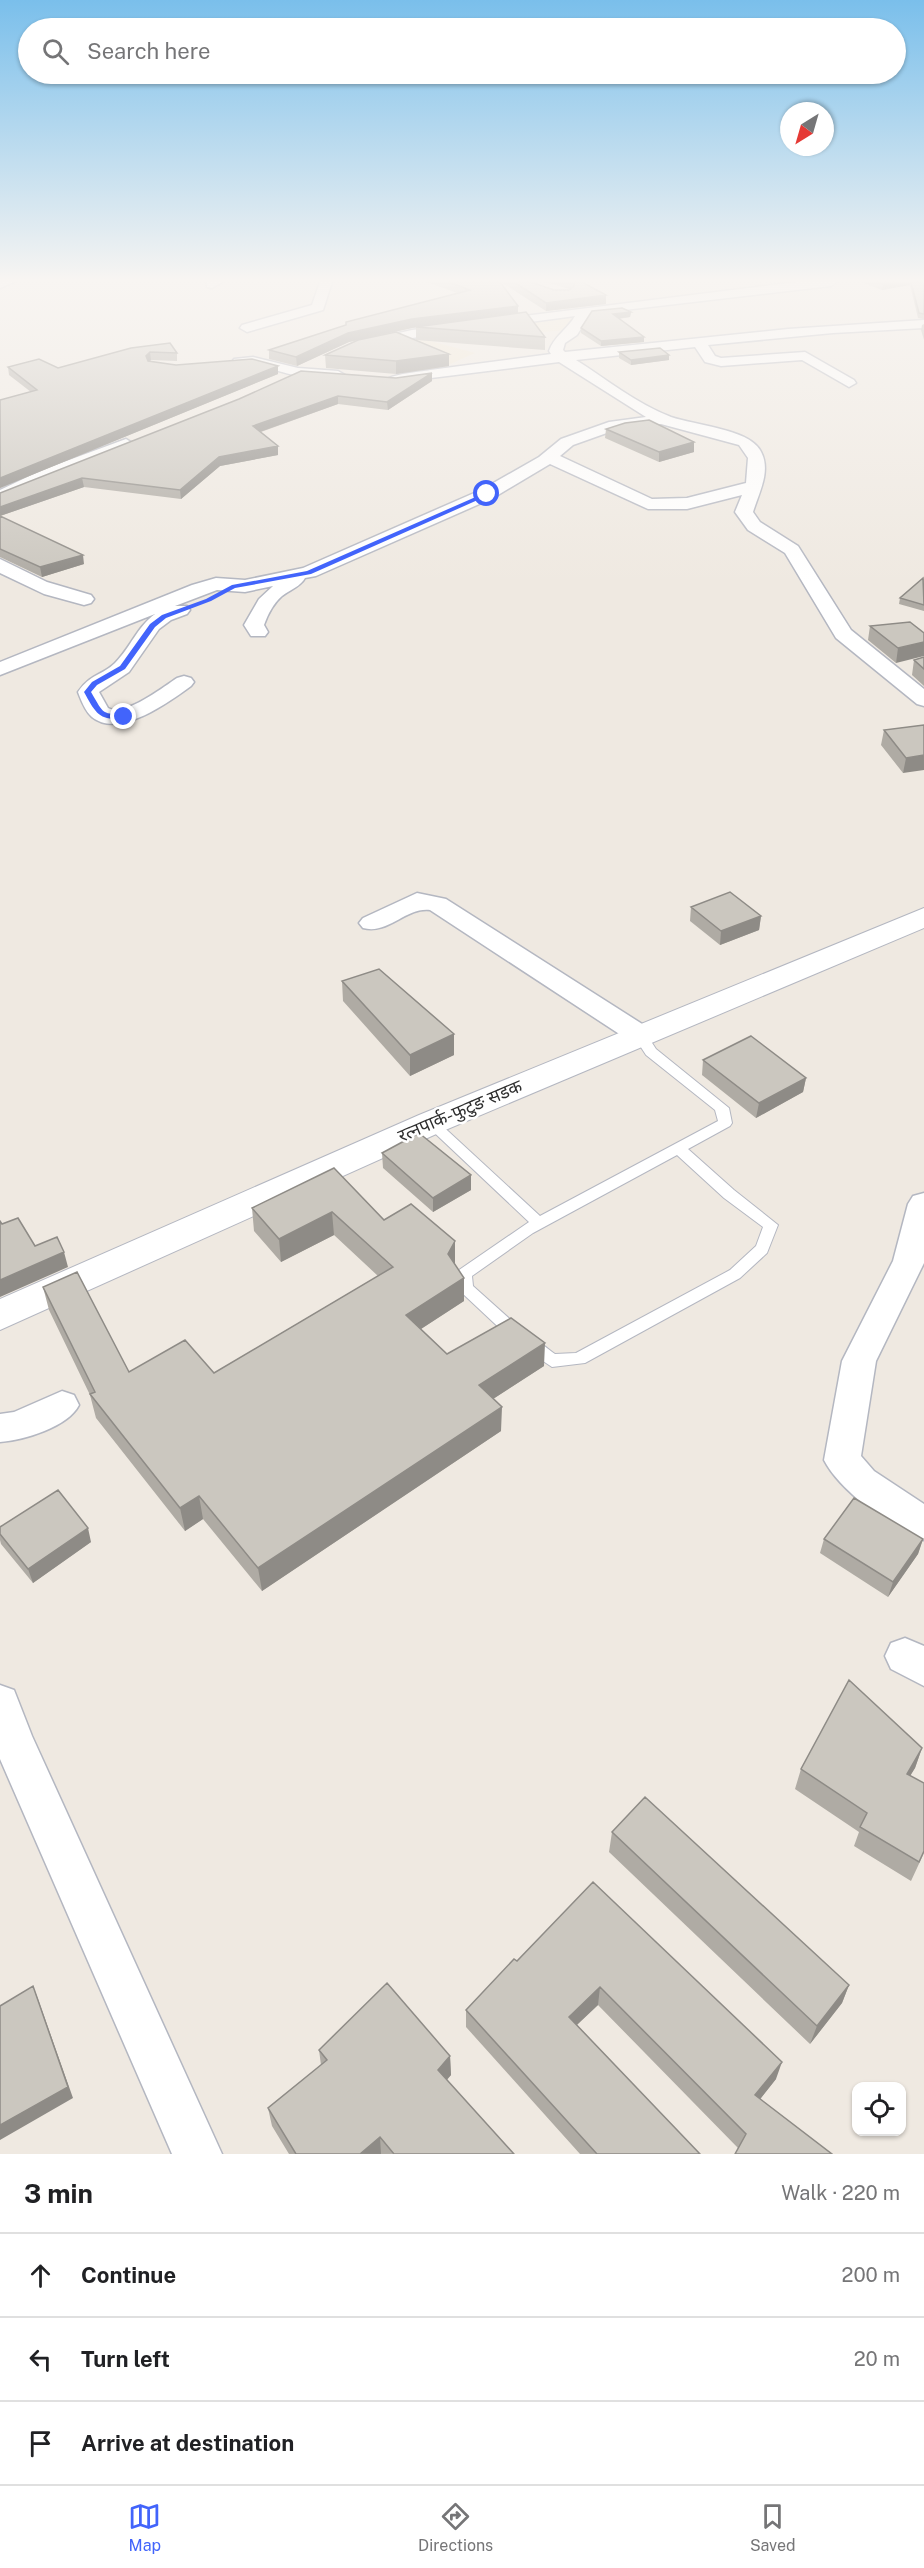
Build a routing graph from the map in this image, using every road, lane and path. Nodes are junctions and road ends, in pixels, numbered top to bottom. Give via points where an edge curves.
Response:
1 (601, 383) edge
2 (666, 420) junction
3 (146, 436) edge
4 (549, 457) junction
5 (753, 486) junction
6 (5, 489) edge
7 (0, 565) edge
8 (309, 572) junction
9 (234, 586) junction
10 (84, 599) dead end
11 (258, 632) dead end
12 (914, 666) edge
13 (0, 669) edge
14 (892, 672) junction
15 (184, 682) dead end
16 (924, 700) edge
17 (924, 917) edge
18 (372, 923) dead end
19 (640, 1035) junction
20 (431, 1122) junction
21 (678, 1148) junction
22 (924, 1204) edge
23 (539, 1223) junction
24 (0, 1315) edge
25 (62, 1405) dead end
26 (0, 1428) edge
27 (924, 1524) edge
28 (0, 1704) edge
29 (197, 2154) edge

1 - 2 street
2 - 4 street via 615,425 567,442
2 - 5 street via 745,442 754,450 759,467
3 - 6 street
4 - 5 street via 659,506 689,504
4 - 8 street via 487,494
5 - 14 street via 744,512 754,526 792,550 843,634
7 - 10 street via 41,586
8 - 9 street
8 - 11 street via 275,590 254,625
9 - 13 street via 216,584 199,589
9 - 15 street via 164,616 152,625 122,668 94,684 88,692 99,713 124,717
12 - 14 street
14 - 16 street
17 - 19 street, रत्नपार्क-फुटुङ सडक
18 - 19 street via 417,901 437,904
19 - 20 street, रत्नपार्क-फुटुङ सडक
19 - 21 lane via 651,1052 722,1108 725,1123
20 - 23 lane
20 - 24 street, रत्नपार्क-फुटुङ सडक
21 - 23 lane
21 - 23 lane via 771,1226 762,1249 735,1274 579,1359 552,1361 502,1323 466,1288 464,1274
22 - 27 street via 909,1261 859,1361 842,1460 861,1482
25 - 26 street via 19,1426
28 - 29 street via 12,1739

